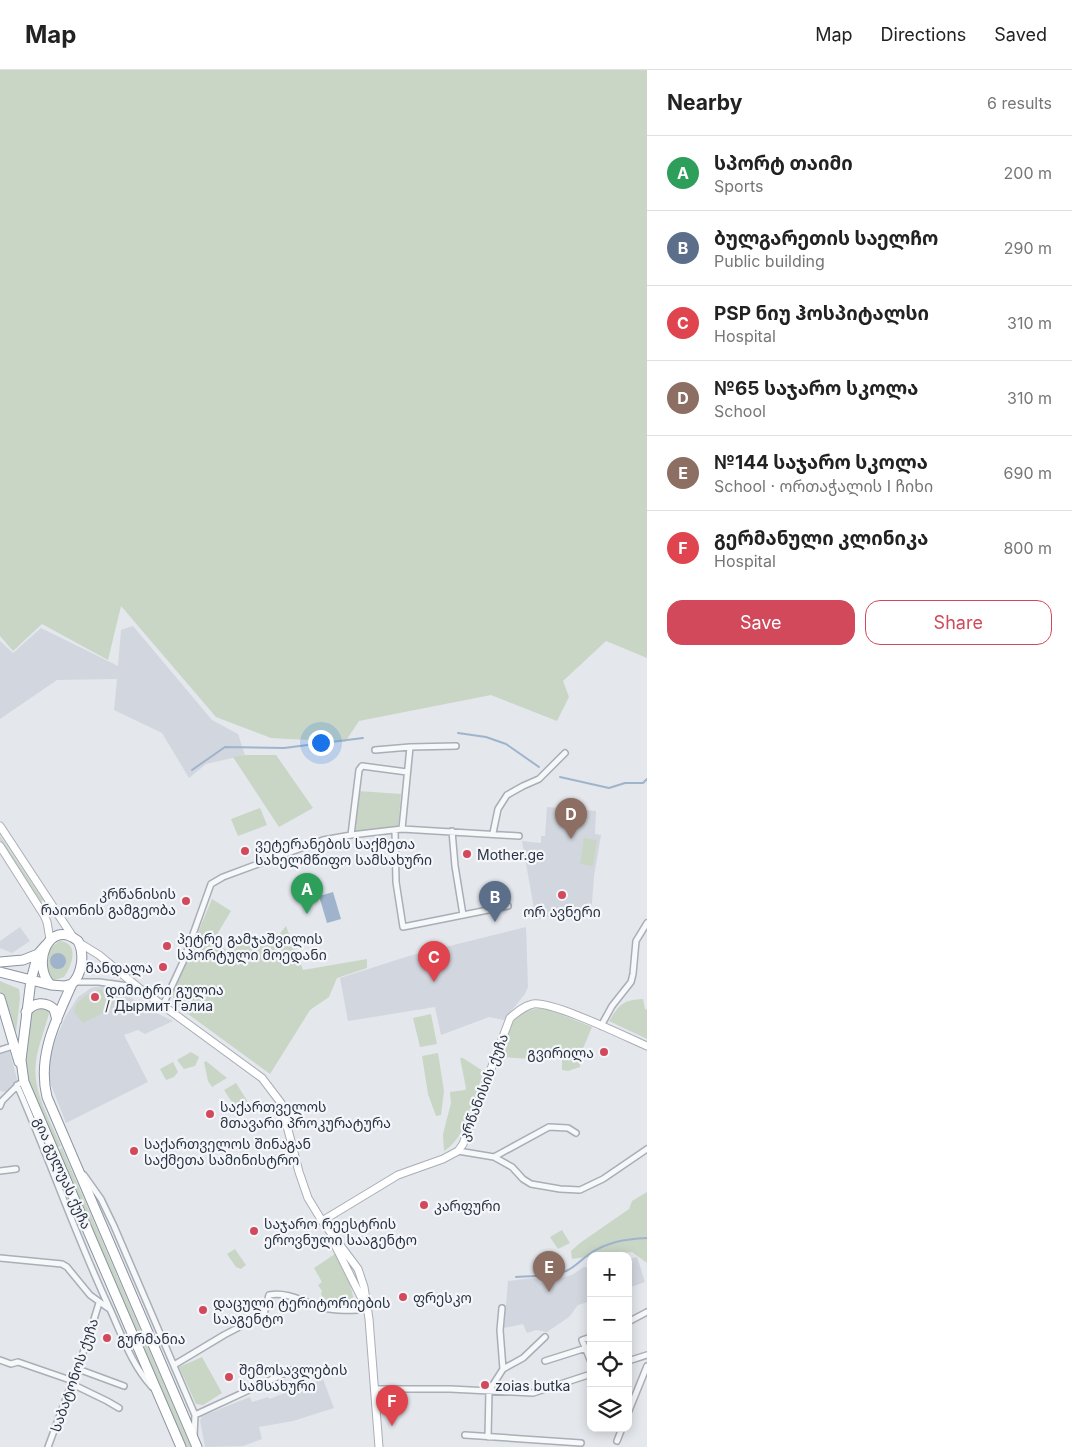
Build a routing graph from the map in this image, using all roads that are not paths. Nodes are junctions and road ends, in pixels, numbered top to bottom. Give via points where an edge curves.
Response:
1 (456, 746) dead end
2 (410, 747) junction
3 (375, 750) dead end
4 (565, 753) dead end
5 (407, 772) junction
6 (0, 826) edge
7 (402, 829) junction
8 (395, 830) junction
9 (452, 831) junction
10 (494, 834) junction
11 (351, 835) junction
12 (519, 836) dead end
13 (0, 846) edge
14 (508, 906) dead end
15 (463, 915) junction
16 (647, 923) edge
17 (76, 939) junction
18 (48, 942) junction
19 (38, 954) junction
20 (0, 962) edge
21 (0, 972) edge
22 (32, 980) junction
23 (73, 983) junction
24 (51, 985) junction
25 (139, 988) junction
26 (0, 998) edge
27 (164, 1005) junction
28 (26, 1012) junction
29 (57, 1020) junction
30 (601, 1026) junction
31 (14, 1046) junction
32 (647, 1046) edge
33 (0, 1050) edge
34 (22, 1072) junction
35 (21, 1083) junction
36 (0, 1106) edge
37 (576, 1133) dead end
38 (647, 1149) edge
39 (458, 1151) junction
40 (494, 1157) junction
41 (78, 1167) junction
42 (16, 1169) dead end
43 (0, 1171) edge
44 (322, 1221) junction
45 (0, 1258) edge
46 (99, 1302) junction
47 (109, 1308) junction
48 (502, 1308) dead end
49 (368, 1310) junction
50 (647, 1312) edge
51 (632, 1320) edge
52 (544, 1337) dead end
53 (587, 1338) edge
54 (586, 1348) joint
55 (647, 1355) edge
56 (0, 1360) edge
57 (632, 1360) edge
58 (545, 1362) dead end
59 (174, 1366) junction
60 (647, 1366) edge
61 (78, 1369) junction
62 (503, 1369) junction
63 (292, 1370) dead end
64 (587, 1375) edge
65 (73, 1383) junction
66 (124, 1386) dead end
67 (375, 1389) junction
68 (489, 1391) junction
69 (159, 1394) junction
70 (632, 1403) edge
71 (119, 1408) dead end
72 (195, 1415) junction
73 (620, 1432) edge
74 (465, 1435) dead end
75 (488, 1436) junction
76 (617, 1440) dead end
77 (196, 1443) edge
78 (581, 1443) dead end
79 (48, 1447) edge
80 (181, 1447) edge
81 (379, 1447) edge

1 - 2 street
2 - 3 street
2 - 5 street
4 - 10 street via 539,779 507,795 498,809
5 - 7 street
5 - 11 street via 362,766
6 - 17 street
7 - 8 street
7 - 9 street
8 - 11 street
8 - 15 street via 396,882 403,927
9 - 10 street
9 - 15 street
10 - 12 street
11 - 27 street via 323,840 211,884
13 - 18 street via 48,922
14 - 15 street
16 - 30 street via 636,941 631,982
17 - 18 highway via 63,935
17 - 23 highway via 82,961
17 - 25 street
18 - 19 highway, გია გულუას ქუჩა
18 - 24 highway via 42,969
19 - 20 highway via 23,960
19 - 22 highway, გია გულუას ქუჩა
21 - 22 highway
22 - 24 highway
22 - 28 highway, გია გულუას ქუჩა
23 - 24 highway
23 - 25 street
23 - 29 highway, გია გულუას ქუჩა
25 - 27 street
26 - 31 highway
27 - 44 street via 262,1078 277,1096 308,1198
28 - 29 highway via 33,1005 45,1004 54,1010
28 - 34 highway, გია გულუას ქუჩა
29 - 41 highway, გია გულუას ქუჩა via 45,1058 45,1087
30 - 32 street, კრწანისის ქუჩა
30 - 39 street, კრწანისის ქუჩა via 540,1004 520,1009 510,1018
31 - 33 street
31 - 34 highway
34 - 35 highway, გია გულუას ქუჩა
35 - 36 street
35 - 47 street, გია გულუას ქუჩა via 80,1242
35 - 69 highway, გია გულუას ქუჩა
37 - 40 street via 568,1128 549,1127
38 - 40 street via 603,1179 580,1190 531,1184 512,1167
39 - 40 street
39 - 44 street, კრწანისის ქუჩა via 398,1175
41 - 59 street, გია გულუას ქუჩა via 101,1199
41 - 77 highway, გია გულუას ქუჩა
42 - 43 street
44 - 49 street
45 - 46 street via 62,1264
46 - 47 street
46 - 61 street, საბატონოს ქუჩა
47 - 69 street, გია გულუას ქუჩა via 137,1368
48 - 62 street
49 - 59 street via 330,1310 279,1293 270,1295 264,1314
49 - 67 street
50 - 51 street
52 - 62 street via 524,1358
53 - 54 street via 582,1340
54 - 58 street
55 - 57 street
56 - 65 street via 11,1364 18,1362
59 - 72 street, გია გულუას ქუჩა
60 - 70 street
61 - 65 street, საბატონოს ქუჩა
61 - 66 street
62 - 68 street
63 - 72 street
64 - 68 street via 533,1393
65 - 71 street
65 - 79 street, საბატონოს ქუჩა
67 - 68 street
67 - 81 street
68 - 75 street
69 - 80 highway, გია გულუას ქუჩა
72 - 77 street, გია გულუას ქუჩა
73 - 76 street
74 - 75 street
75 - 78 street

